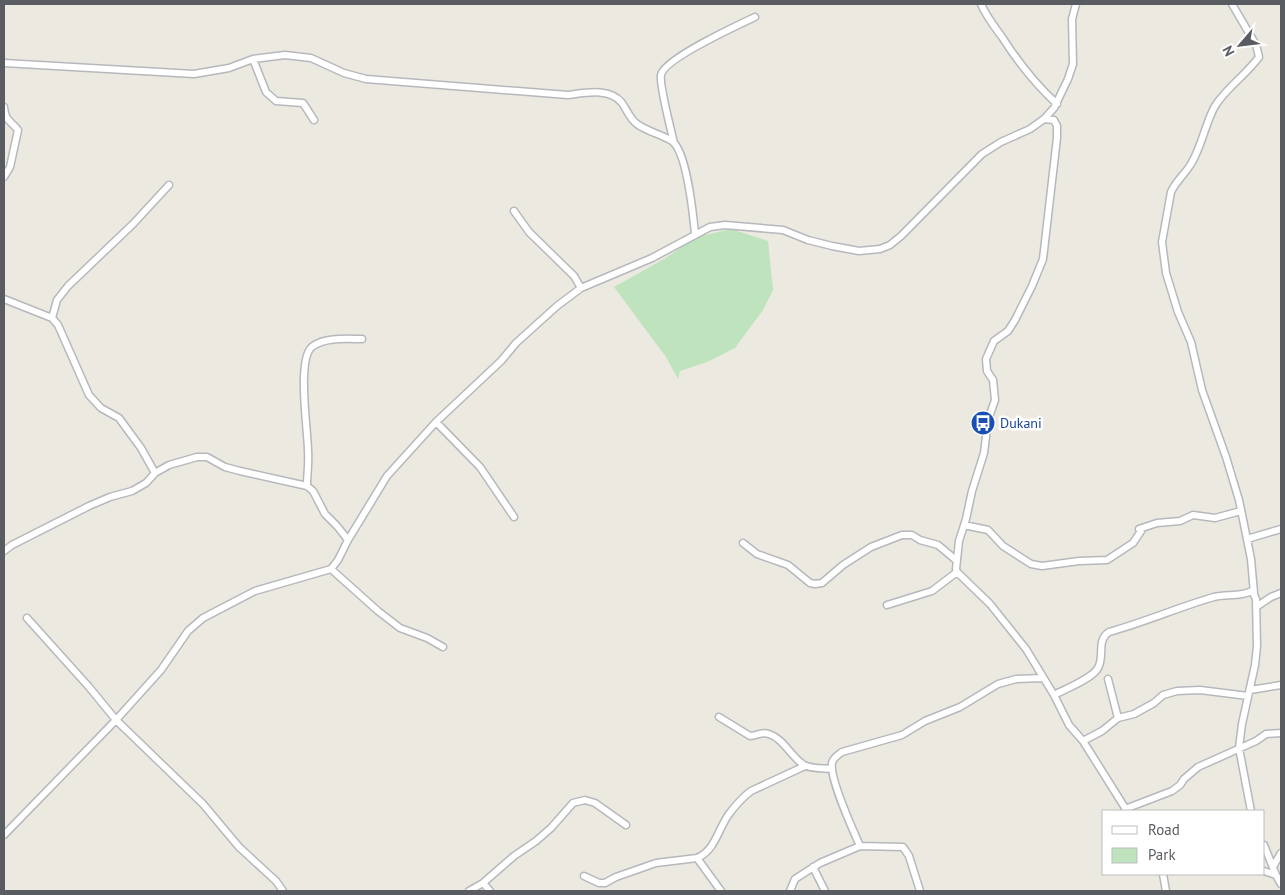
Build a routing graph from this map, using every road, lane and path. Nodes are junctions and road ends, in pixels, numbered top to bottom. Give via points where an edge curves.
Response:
1 (981, 4) edge
2 (1076, 4) edge
3 (1232, 4) edge
4 (755, 17) dead end
5 (253, 59) junction
6 (4, 63) edge
7 (1057, 104) junction
8 (4, 107) edge
9 (1044, 119) junction
10 (314, 120) dead end
11 (674, 143) junction
12 (4, 177) edge
13 (169, 185) dead end
14 (514, 211) dead end
15 (696, 233) junction
16 (581, 288) junction
17 (4, 299) edge
18 (52, 318) junction
19 (362, 339) dead end
20 (436, 422) junction
21 (155, 473) junction
22 (307, 486) junction
23 (1241, 511) junction
24 (514, 517) dead end
25 (964, 525) junction
26 (1281, 529) edge
27 (1247, 539) junction
28 (348, 540) junction
29 (743, 543) dead end
30 (4, 551) edge
31 (957, 561) junction
32 (331, 569) junction
33 (957, 572) junction
34 (1281, 592) edge
35 (1254, 593) junction
36 (887, 605) dead end
37 (1256, 606) junction
38 (27, 618) dead end
39 (443, 647) dead end
40 (1042, 678) junction
41 (1108, 679) dead end
42 (1281, 685) edge
43 (1249, 693) junction
44 (1054, 695) junction
45 (719, 717) dead end
46 (1118, 718) junction
47 (116, 720) junction
48 (1281, 732) edge
49 (1083, 741) junction
50 (1239, 748) junction
51 (805, 766) junction
52 (832, 769) junction
53 (1126, 810) edge
54 (1251, 810) edge
55 (626, 825) dead end
56 (4, 835) edge
57 (860, 846) junction
58 (1265, 847) edge
59 (1281, 853) edge
60 (697, 858) junction
61 (1274, 866) junction
62 (813, 867) junction
63 (1265, 871) edge
64 (1163, 875) edge
65 (1276, 875) junction
66 (584, 876) dead end
67 (483, 883) junction
68 (1281, 884) edge
69 (283, 891) edge
70 (470, 891) edge
71 (490, 891) edge
72 (721, 891) edge
73 (790, 891) edge
74 (825, 891) edge
75 (920, 891) edge
76 (1166, 891) edge

1 - 7 street via 1017,60 1037,86
2 - 7 street via 1072,19 1073,64
3 - 23 street via 1256,45 1259,57 1212,112 1197,154 1171,192 1162,242 1170,287 1191,342 1202,390
4 - 11 street via 678,57 664,68 661,79
5 - 6 street via 229,68 194,74
5 - 10 street via 266,92 276,101 303,103
5 - 11 street via 285,55 311,58 366,79 432,86 613,95 636,124
7 - 9 street
8 - 12 street via 6,120 18,130 10,167
9 - 15 street via 982,154 901,236 880,249 859,251 832,246 777,229 725,225 710,226
9 - 25 street via 1054,120 1057,126 1045,250 1015,320 988,351 987,371 995,400
11 - 15 street via 691,194
13 - 18 street via 68,286 57,300
14 - 16 street via 529,232 574,276
15 - 16 street via 652,258
16 - 20 street via 530,329
17 - 18 street
18 - 21 street via 88,395 101,408 119,418
19 - 22 street via 325,341 308,352 304,381
20 - 24 street via 480,467
20 - 28 street via 387,476
21 - 22 street via 169,465 207,457 240,472
21 - 30 street via 132,491 89,506
22 - 28 street via 313,490 325,514
23 - 25 street via 1215,518 1193,515 1180,521 1139,529 1141,531 1132,543 1107,560 1042,566 1031,564 1003,546 988,530
23 - 27 street
25 - 31 street
26 - 27 street
27 - 35 street
28 - 32 street
29 - 31 street via 758,554 788,565 815,584 822,583 871,547 902,535 938,544
31 - 33 street
32 - 39 street via 400,628
32 - 47 street via 255,591 203,618 188,631 161,670
33 - 36 street via 932,591
33 - 40 street via 990,604 1026,649
34 - 37 street
35 - 37 street
35 - 44 street via 1222,595 1108,632 1101,639 1100,663 1094,674
37 - 43 street via 1257,646
38 - 47 street
40 - 44 street
40 - 52 street via 1016,678 991,687 960,707 925,721 902,735 842,752 832,762
41 - 46 street
42 - 43 street
43 - 46 street via 1177,691 1163,695 1134,714
43 - 50 street
44 - 49 street
45 - 51 street via 750,736 769,734 781,741
46 - 49 street
47 - 56 street
47 - 69 street via 203,804 238,846
48 - 50 street via 1266,734
49 - 53 street
50 - 53 street via 1198,767 1172,791
50 - 54 street
51 - 52 street
51 - 60 street via 745,795 729,814 708,852
52 - 57 street
55 - 67 street via 595,803 585,800 573,804 551,828
57 - 62 street
57 - 75 street via 903,847
58 - 61 street
59 - 61 street
60 - 66 street via 656,863 605,884
60 - 72 street
61 - 65 street
62 - 73 street via 795,879
62 - 74 street
63 - 65 street
64 - 76 street
65 - 68 street
67 - 70 street
67 - 71 street

